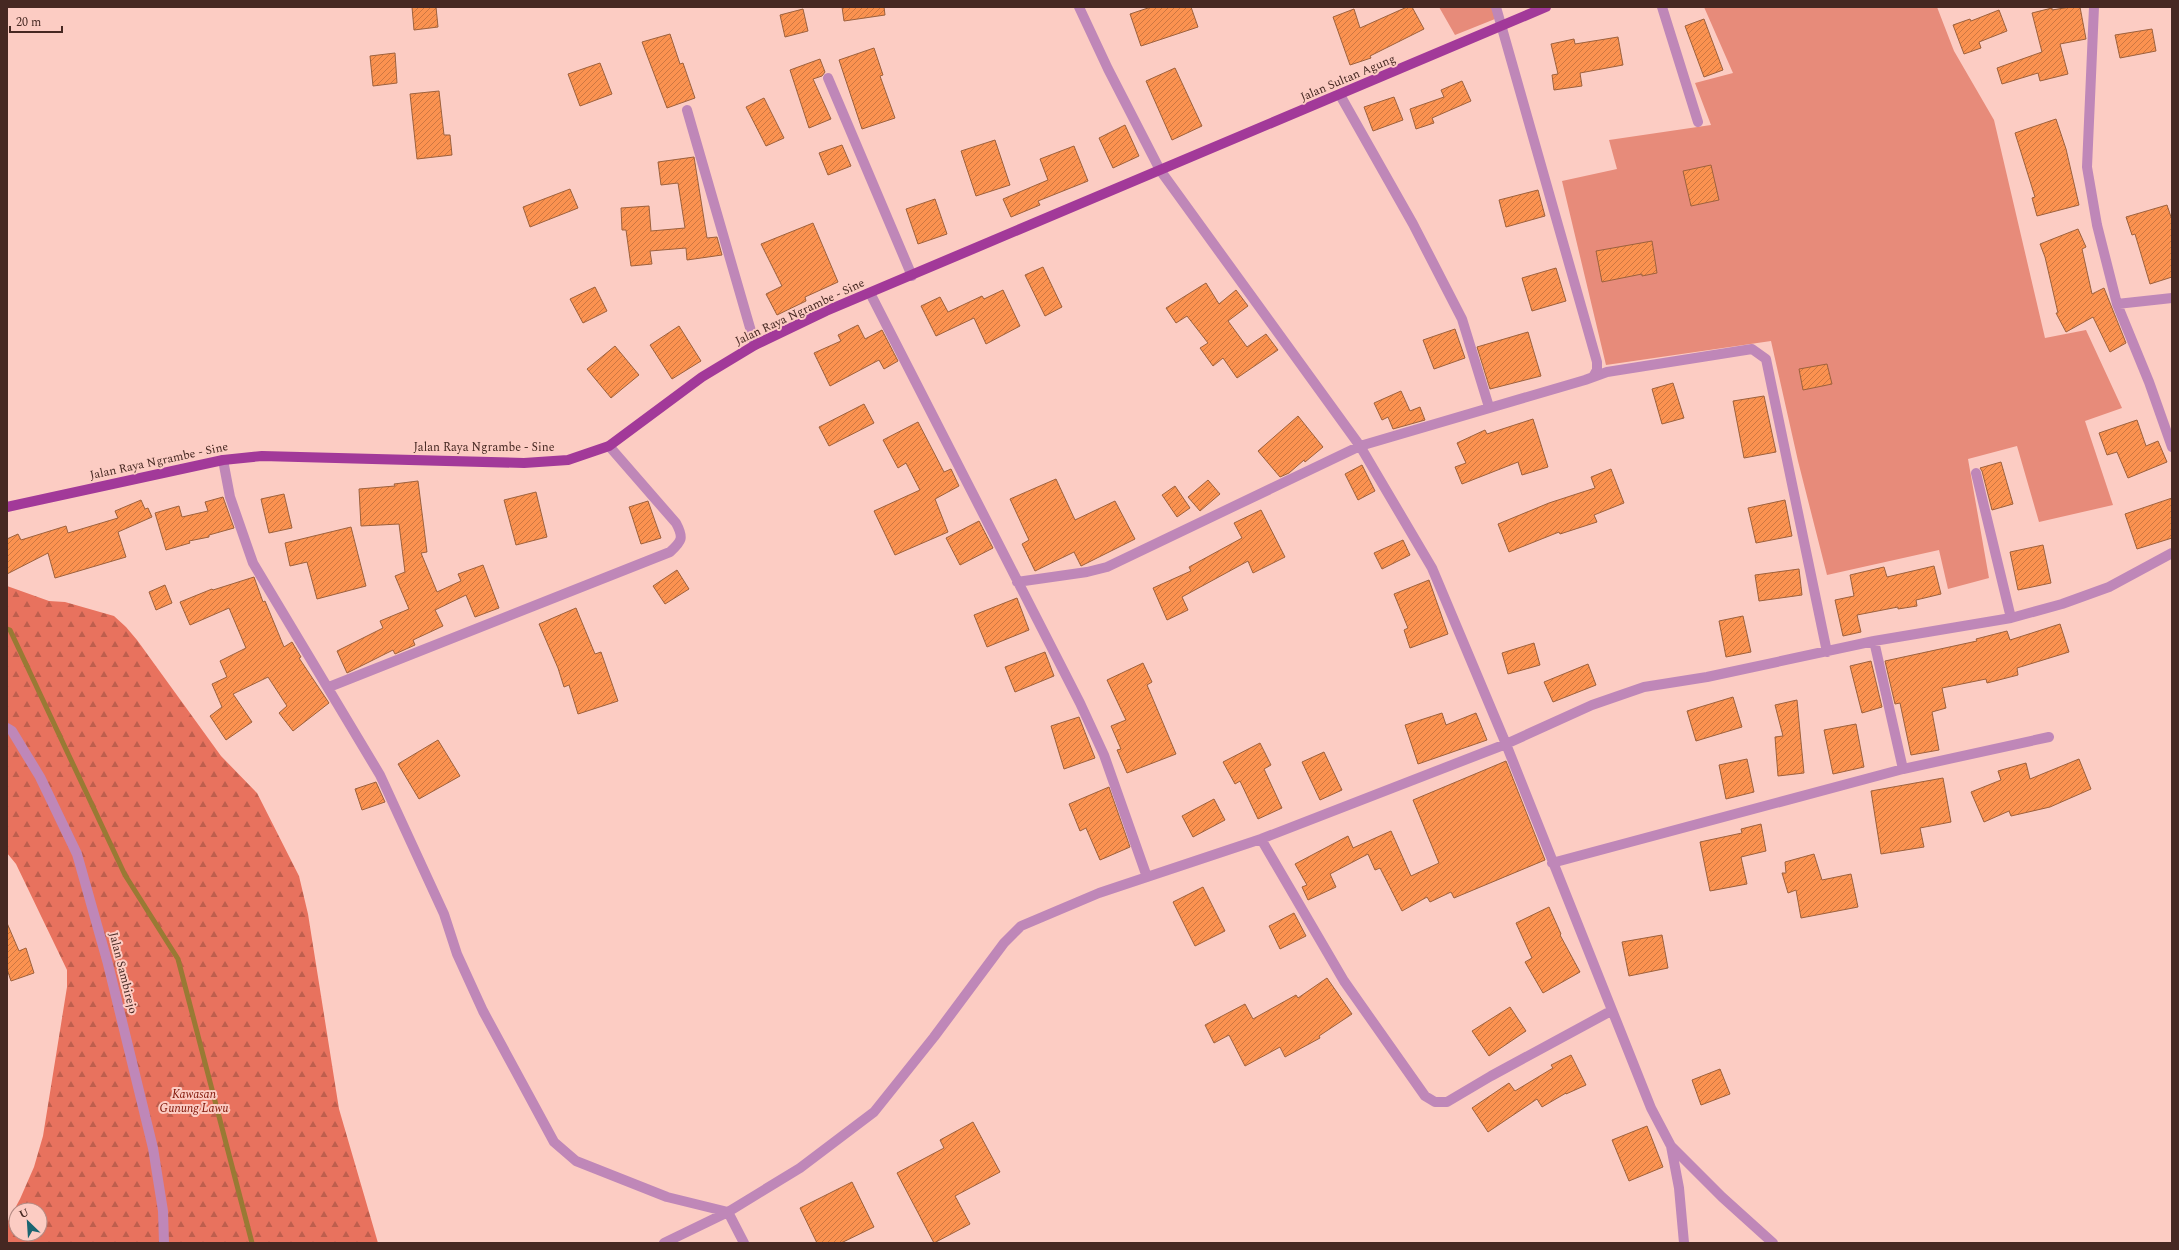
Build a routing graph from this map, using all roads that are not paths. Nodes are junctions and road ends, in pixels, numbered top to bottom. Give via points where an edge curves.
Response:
1 (1079, 7) edge
2 (1496, 7) edge
3 (1546, 7) edge
4 (1662, 7) edge
5 (2094, 7) edge
6 (2100, 7) edge
7 (1503, 27) junction
8 (828, 78) dead end
9 (1340, 95) junction
10 (687, 110) dead end
11 (1698, 122) dead end
12 (1160, 170) junction
13 (912, 276) junction
14 (870, 293) junction
15 (2172, 298) edge
16 (2117, 304) junction
17 (756, 345) junction
18 (1593, 377) junction
19 (1489, 407) junction
20 (609, 446) junction
21 (1360, 446) junction
22 (2172, 447) edge
23 (223, 460) junction
24 (1976, 473) dead end
25 (7, 507) edge
26 (2172, 553) edge
27 (1017, 582) junction
28 (2011, 618) junction
29 (1874, 641) junction
30 (1827, 652) junction
31 (329, 687) junction
32 (7, 728) edge
33 (2049, 737) dead end
34 (1506, 744) junction
35 (1903, 770) junction
36 (1261, 839) junction
37 (1552, 863) junction
38 (1147, 877) junction
39 (1611, 1011) junction
40 (1671, 1146) junction
41 (728, 1212) junction
42 (164, 1243) edge
43 (664, 1243) edge
44 (744, 1243) edge
45 (1684, 1243) edge
46 (1773, 1243) edge

1 - 12 street
2 - 7 street
3 - 7 main road, Jalan Sultan Agung
4 - 11 street
5 - 6 street
5 - 16 street via 2088,167 2097,225
7 - 9 main road, Jalan Sultan Agung
7 - 18 street via 1598,362 1598,370
8 - 13 street
9 - 12 main road, Jalan Sultan Agung
9 - 19 street via 1413,224 1462,319
10 - 17 street
12 - 13 main road, Jalan Raya Ngrambe - Sine
12 - 21 street
13 - 14 main road, Jalan Raya Ngrambe - Sine
14 - 17 main road, Jalan Raya Ngrambe - Sine
14 - 27 street
15 - 16 street
16 - 22 street
17 - 20 main road, Jalan Raya Ngrambe - Sine via 702,377
18 - 19 street
18 - 30 street via 1607,372 1752,349 1766,359
19 - 21 street
20 - 23 main road, Jalan Raya Ngrambe - Sine via 568,460 524,463 262,456
20 - 31 street via 676,523 682,534 680,543 670,552
21 - 27 street via 1107,567
21 - 34 street via 1432,568
23 - 25 main road, Jalan Raya Ngrambe - Sine
23 - 31 street via 230,497 253,563
24 - 28 street
26 - 28 street via 2109,587 2062,604
27 - 38 street via 1080,702 1104,755
28 - 29 street
29 - 30 street
29 - 35 street
30 - 34 street via 1707,677 1644,687 1592,705
31 - 41 street via 380,775 444,914 457,954 483,1010 554,1142 576,1161 667,1197
32 - 42 street, Jalan Sambirejo via 12,730 40,777 77,854 108,964 153,1148 163,1211
33 - 35 street
34 - 36 street
34 - 37 street
35 - 37 street
36 - 38 street
36 - 39 street via 1344,982 1425,1096 1435,1102 1447,1102
37 - 39 street
38 - 41 street via 1021,926 1004,942 934,1037 874,1112 800,1168
39 - 40 street via 1651,1108
40 - 45 street via 1679,1188
40 - 46 street
41 - 43 street
41 - 44 street

